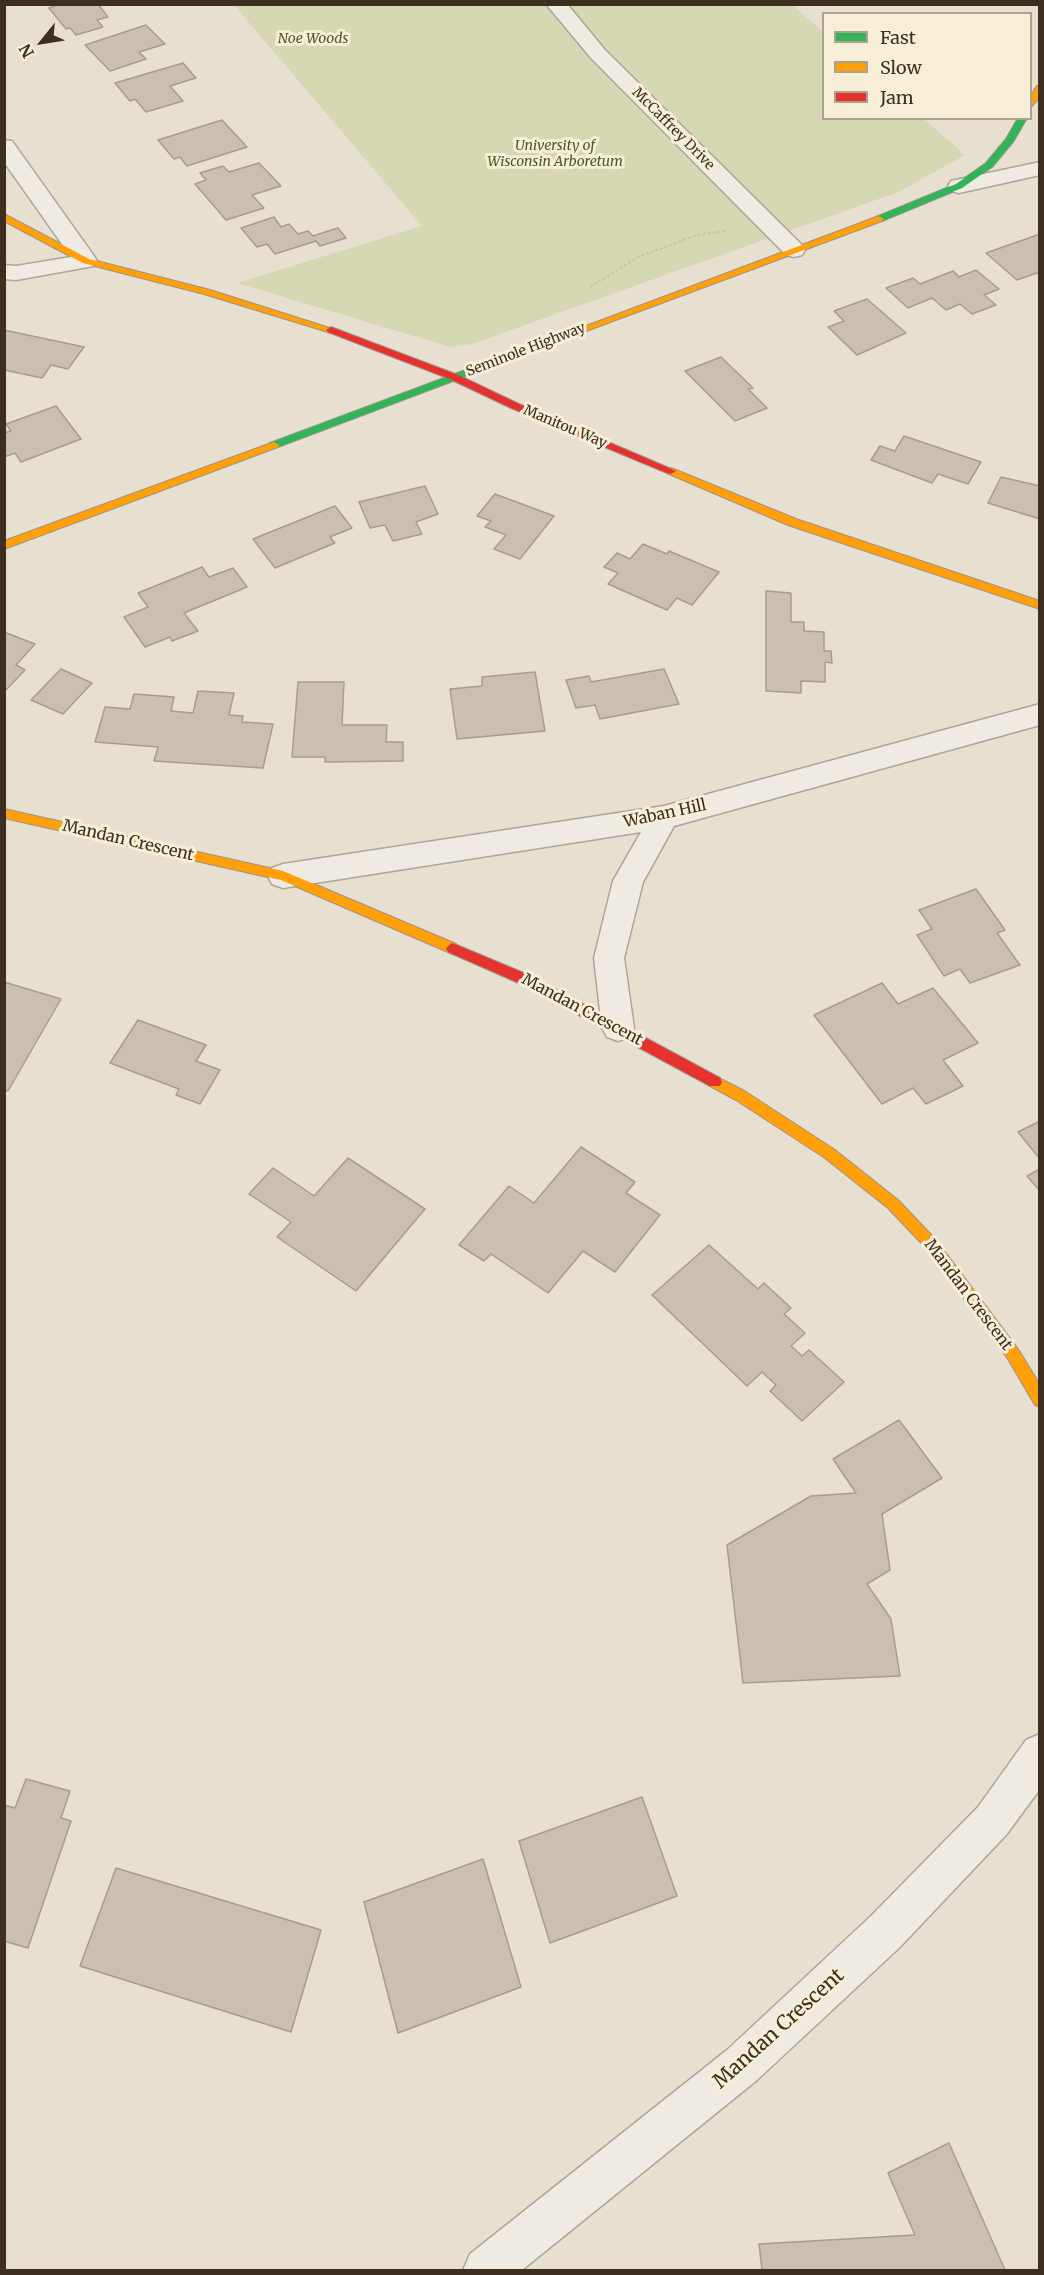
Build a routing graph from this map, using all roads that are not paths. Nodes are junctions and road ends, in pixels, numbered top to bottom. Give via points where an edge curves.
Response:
1 (556, 4) edge
2 (1040, 88) edge
3 (1032, 102) edge
4 (1022, 120) edge
5 (4, 146) edge
6 (1040, 168) edge
7 (958, 186) junction
8 (4, 217) edge
9 (794, 250) junction
10 (86, 261) junction
11 (4, 272) edge
12 (454, 377) junction
13 (4, 545) edge
14 (1040, 605) edge
15 (1040, 714) edge
16 (4, 813) edge
17 (664, 817) junction
18 (283, 876) junction
19 (618, 1029) junction
20 (1040, 1400) edge
21 (1040, 1754) edge
22 (486, 2271) edge

1 - 9 street, McCaffrey Drive via 598,54
2 - 3 street
4 - 7 street, Seminole Highway via 989,165
5 - 10 street
6 - 7 street
7 - 9 street, Seminole Highway
8 - 10 street, Manitou Way
9 - 12 street, Seminole Highway
10 - 11 street, Manitou Way
10 - 12 street, Manitou Way via 207,292 344,334
12 - 13 street, Seminole Highway
12 - 14 street, Manitou Way via 792,522
15 - 17 street, Waban Hill
16 - 18 street, Mandan Crescent
17 - 18 street, Waban Hill
17 - 19 street via 628,881 609,958
18 - 19 street, Mandan Crescent via 526,980
19 - 20 street, Mandan Crescent via 751,1103 830,1154 893,1204 969,1293
21 - 22 street, Mandan Crescent via 992,1821 877,1940 742,2065

